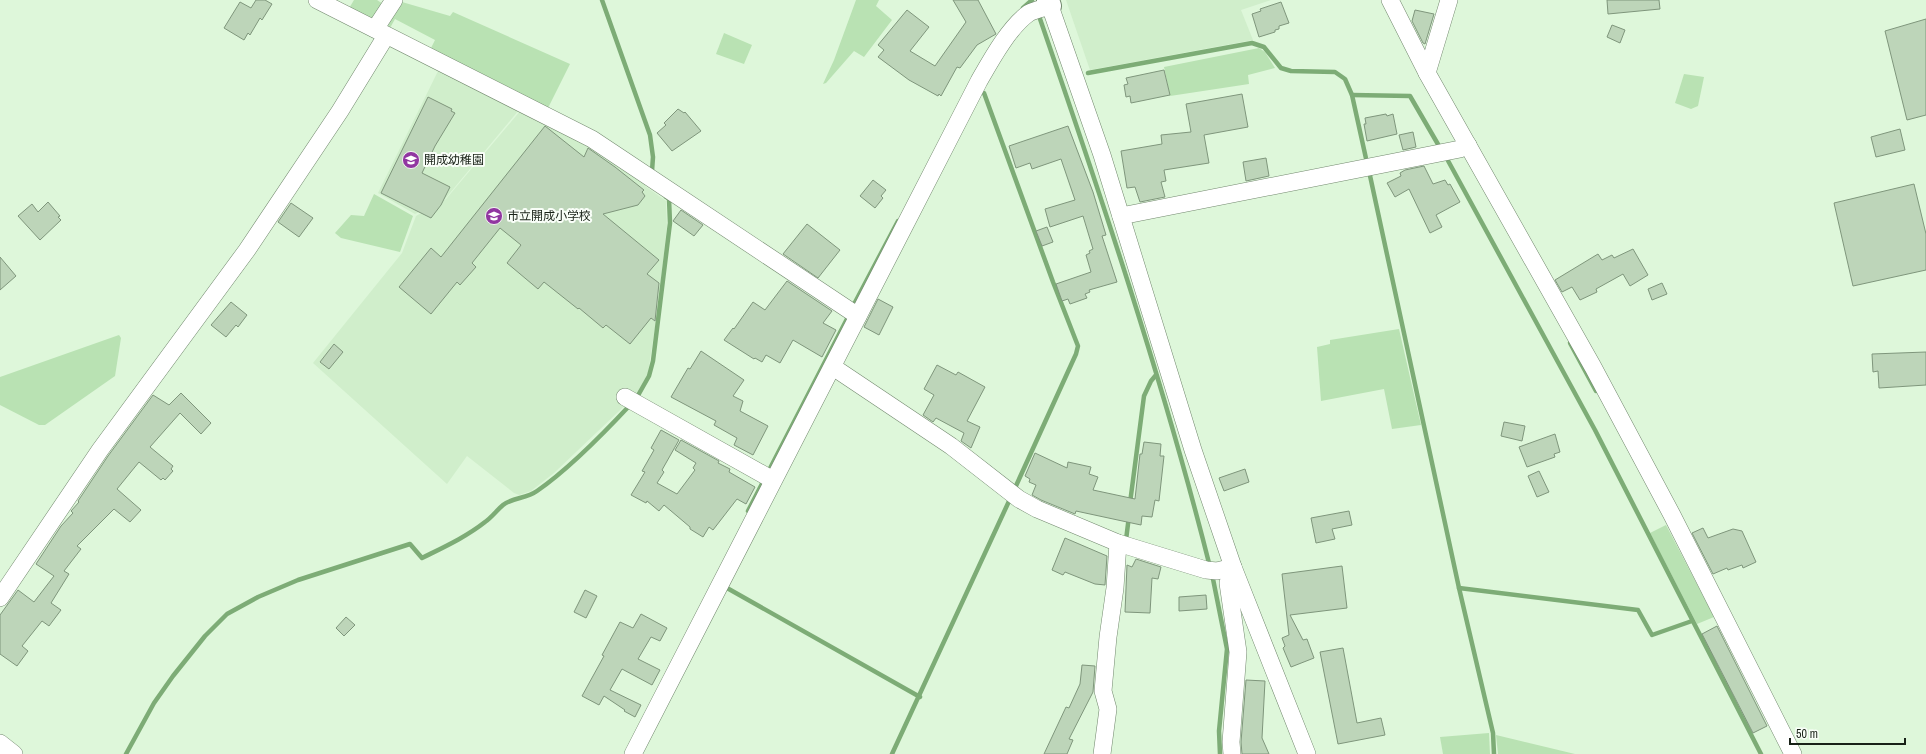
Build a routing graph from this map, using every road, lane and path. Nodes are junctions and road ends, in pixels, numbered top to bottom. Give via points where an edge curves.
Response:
1 (317, 0) edge
2 (394, 0) edge
3 (1390, 0) edge
4 (1449, 0) edge
5 (1035, 6) edge
6 (381, 32) junction
7 (1427, 73) junction
8 (1464, 147) junction
9 (1121, 216) junction
10 (853, 312) junction
11 (833, 367) junction
12 (630, 400) dead end
13 (768, 478) junction
14 (1118, 543) junction
15 (1219, 569) junction
16 (0, 598) edge
17 (0, 743) edge
18 (14, 754) edge
19 (633, 754) edge
20 (1102, 754) edge
21 (1232, 754) edge
22 (1307, 754) edge
23 (1793, 754) edge

1 - 6 street
2 - 6 street
3 - 7 street
4 - 7 street
5 - 9 street via 1102,155
5 - 10 street via 999,48 979,81
6 - 10 street via 592,139
6 - 16 street via 340,111 247,250 100,450
7 - 8 street
8 - 9 street
8 - 23 street via 1593,367 1672,515
9 - 15 street via 1193,450
10 - 11 street
11 - 13 street
11 - 14 street via 951,446 1018,499
12 - 13 street
13 - 19 street
14 - 15 street
14 - 20 street via 1116,588 1103,691 1108,709
15 - 21 street via 1228,583 1238,652
15 - 22 street
17 - 18 street

